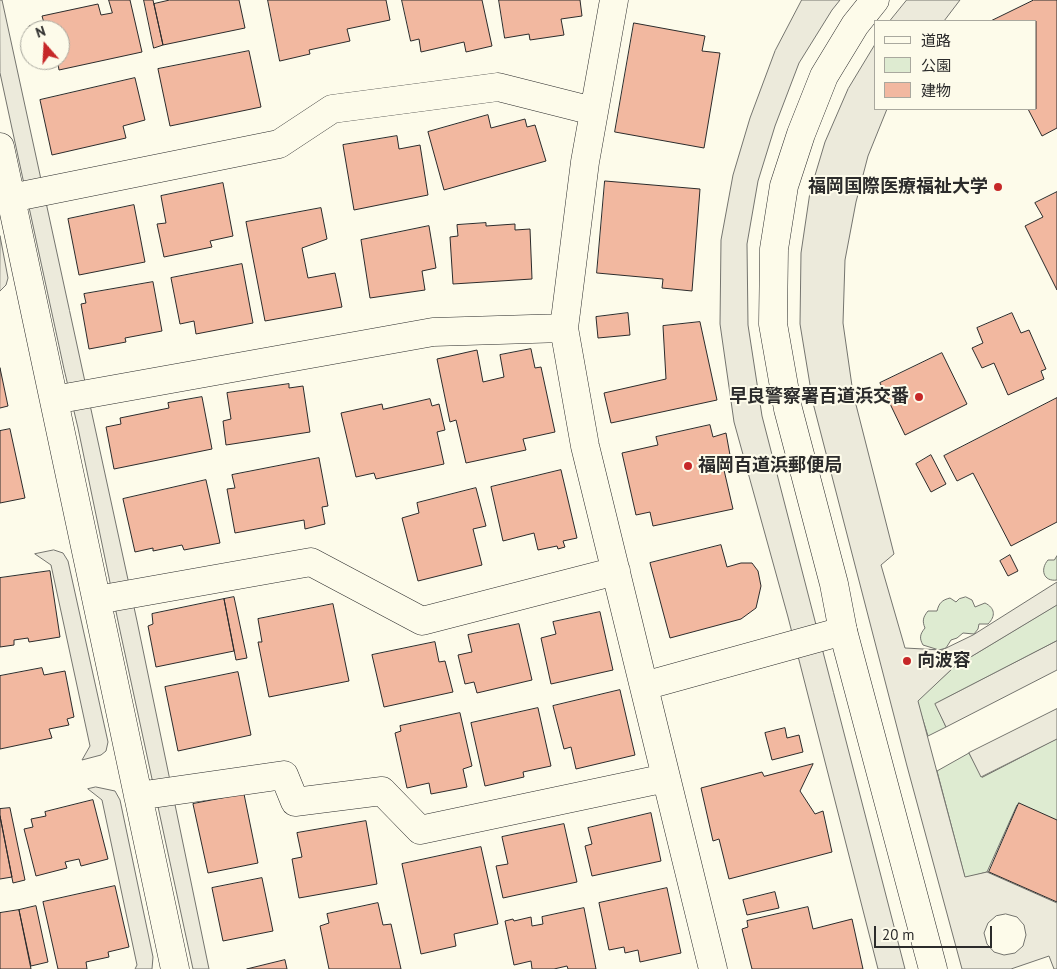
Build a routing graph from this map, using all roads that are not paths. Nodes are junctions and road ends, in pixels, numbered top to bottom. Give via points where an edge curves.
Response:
1 (614, 0) edge
2 (875, 0) edge
3 (593, 111) junction
4 (0, 147) edge
5 (10, 198) junction
6 (564, 328) junction
7 (54, 400) junction
8 (616, 571) junction
9 (97, 600) junction
10 (843, 631) junction
11 (644, 686) junction
12 (666, 778) junction
13 (138, 796) junction
14 (175, 969) edge
15 (713, 969) edge
16 (932, 969) edge

1 - 3 street
2 - 10 street via 855,25 824,76 800,134 784,186 774,249 773,324 788,410 834,584
3 - 5 street via 498,87 332,109 279,144
3 - 6 street
4 - 5 street
5 - 7 street
6 - 7 street via 433,332
6 - 8 street via 584,446
7 - 9 street
8 - 9 street via 422,621 311,562
8 - 11 street
9 - 13 street
10 - 11 street
10 - 16 street
11 - 12 street
12 - 13 street via 420,830 382,791 294,802 284,775
12 - 15 street
13 - 14 street

